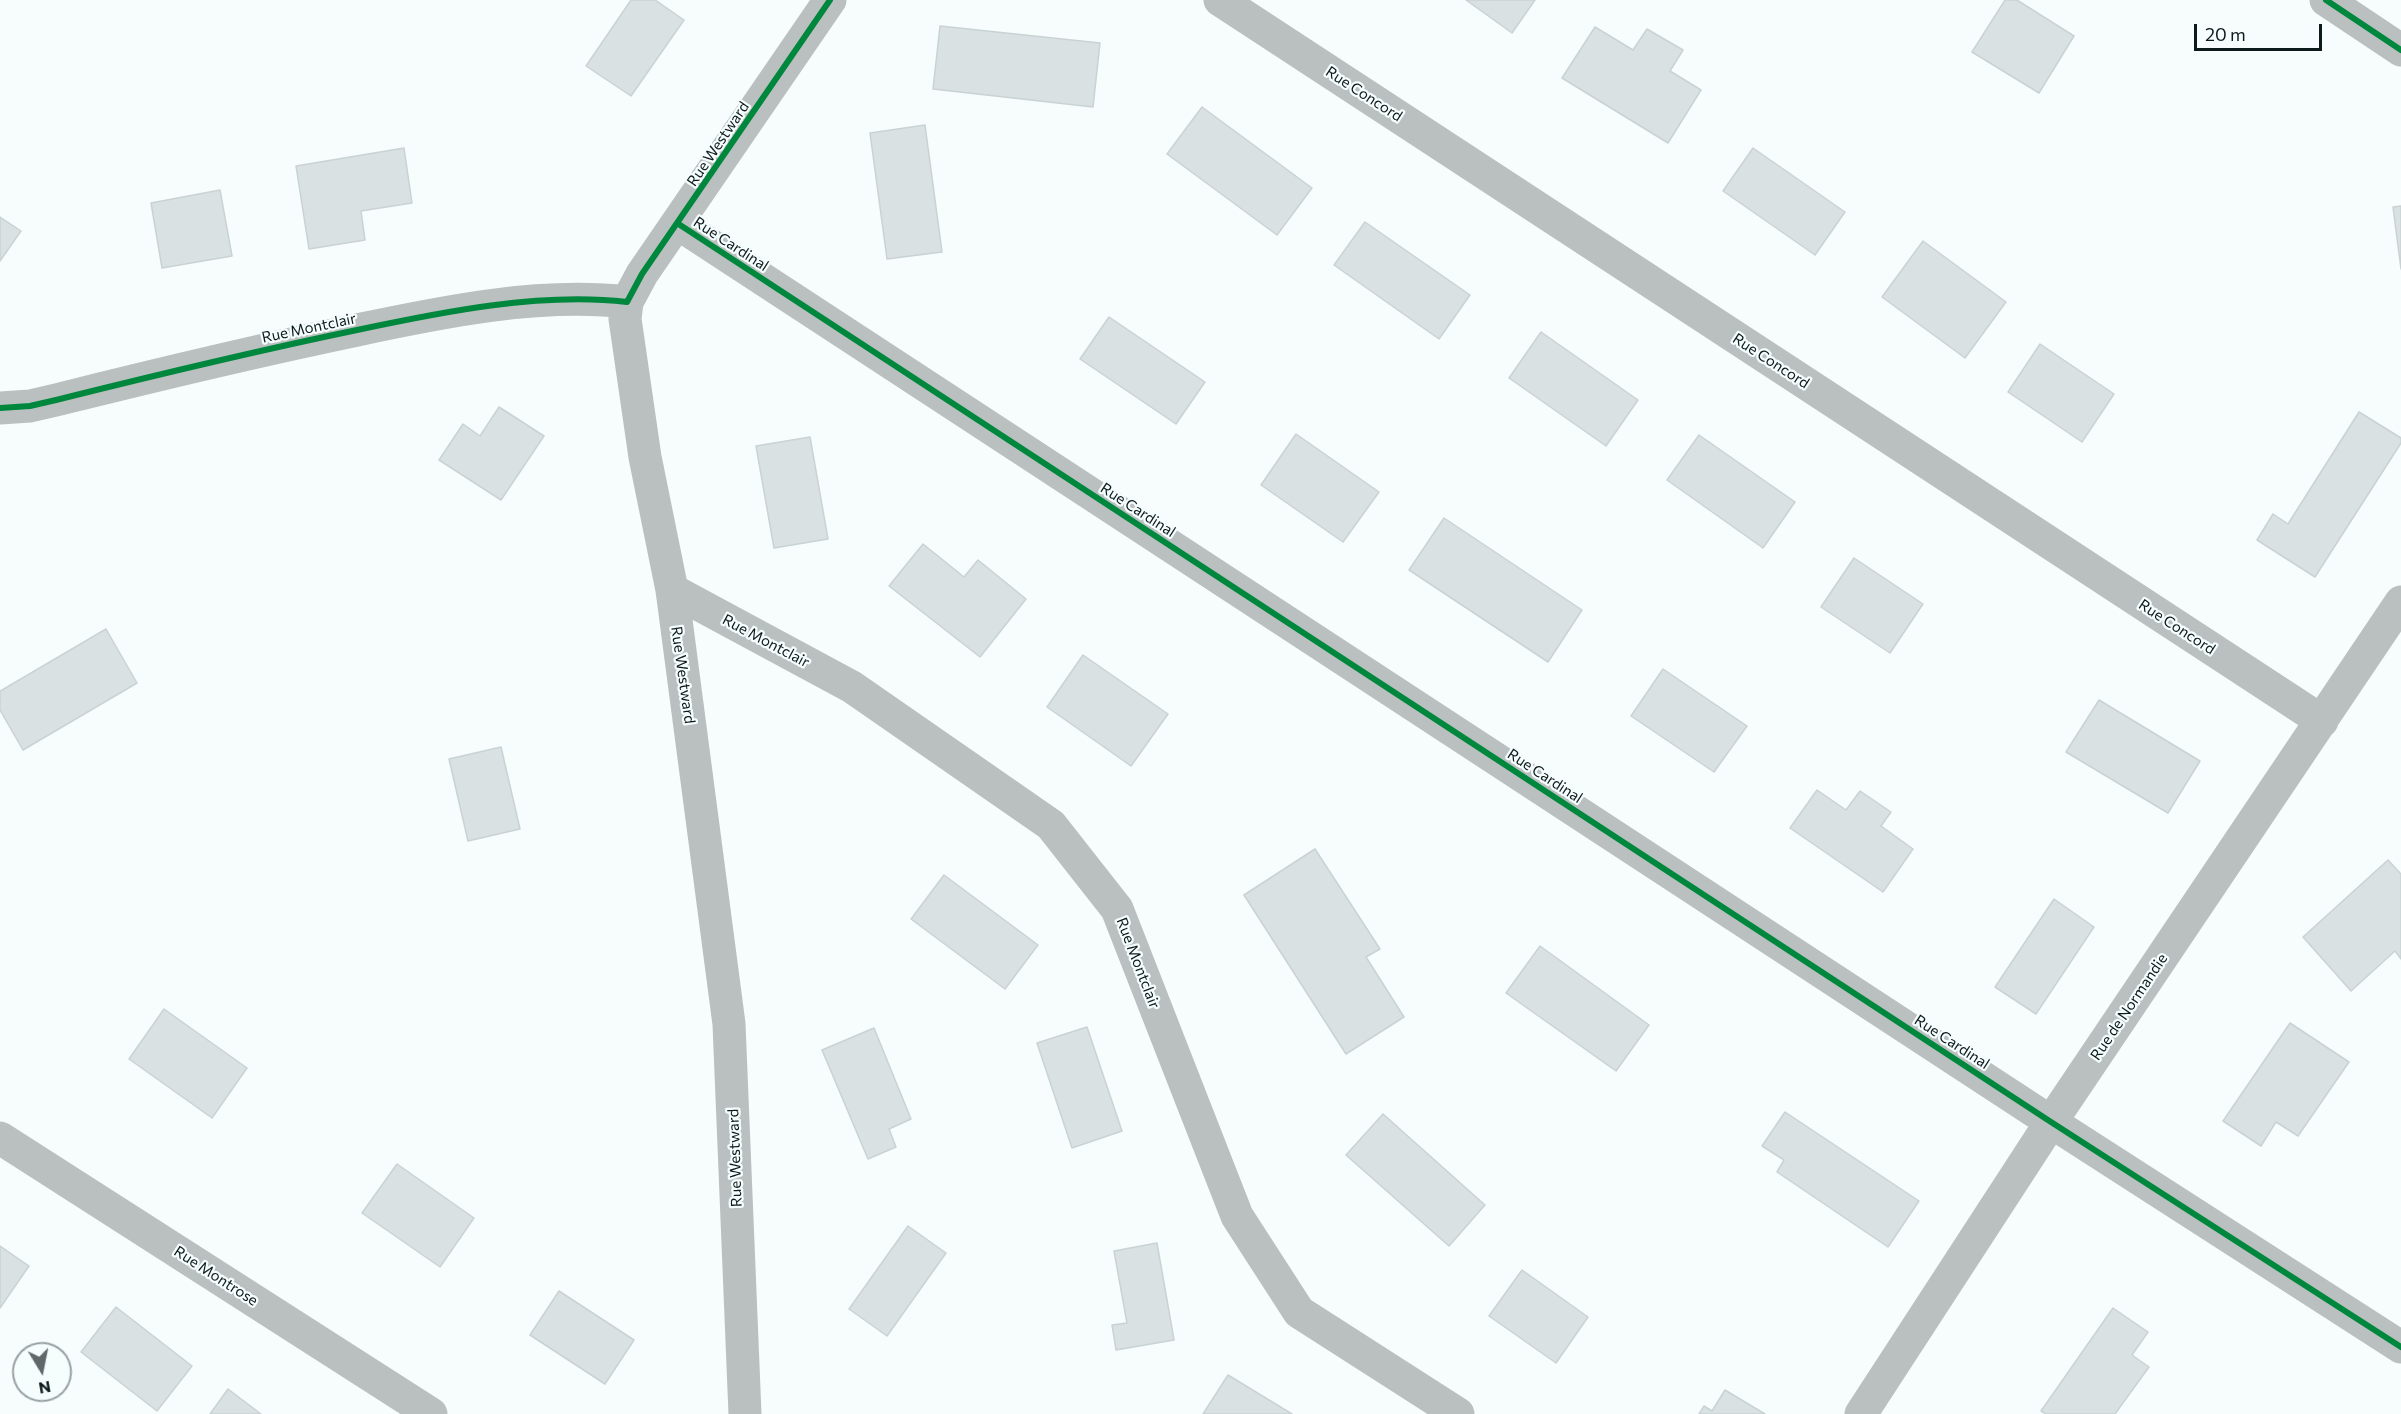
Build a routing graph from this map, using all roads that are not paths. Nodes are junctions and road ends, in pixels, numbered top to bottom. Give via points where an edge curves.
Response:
1 (830, 0) edge
2 (1220, 0) edge
3 (2326, 0) edge
4 (2401, 50) edge
5 (677, 223) junction
6 (627, 302) junction
7 (0, 408) edge
8 (672, 590) junction
9 (2401, 602) edge
10 (2322, 721) junction
11 (2051, 1122) junction
12 (0, 1138) edge
13 (2401, 1347) edge
14 (431, 1414) edge
15 (745, 1414) edge
16 (1458, 1414) edge
17 (1861, 1414) edge

1 - 5 street, Rue Westward
2 - 10 street, Rue Concord
3 - 4 street
5 - 6 street, Rue Westward
5 - 11 street, Rue Cardinal
6 - 7 street, Rue Montclair via 536,302 423,317 30,406
6 - 8 street, Rue Westward via 626,334 645,457
8 - 15 street, Rue Westward via 729,1024
8 - 16 street, Rue Montclair via 852,687 1052,825 1117,909 1238,1216 1299,1312
9 - 10 street, Rue de Normandie
10 - 11 street, Rue de Normandie
11 - 13 street, Rue Cardinal
11 - 17 street, Rue de Normandie
12 - 14 street, Rue Montrose

